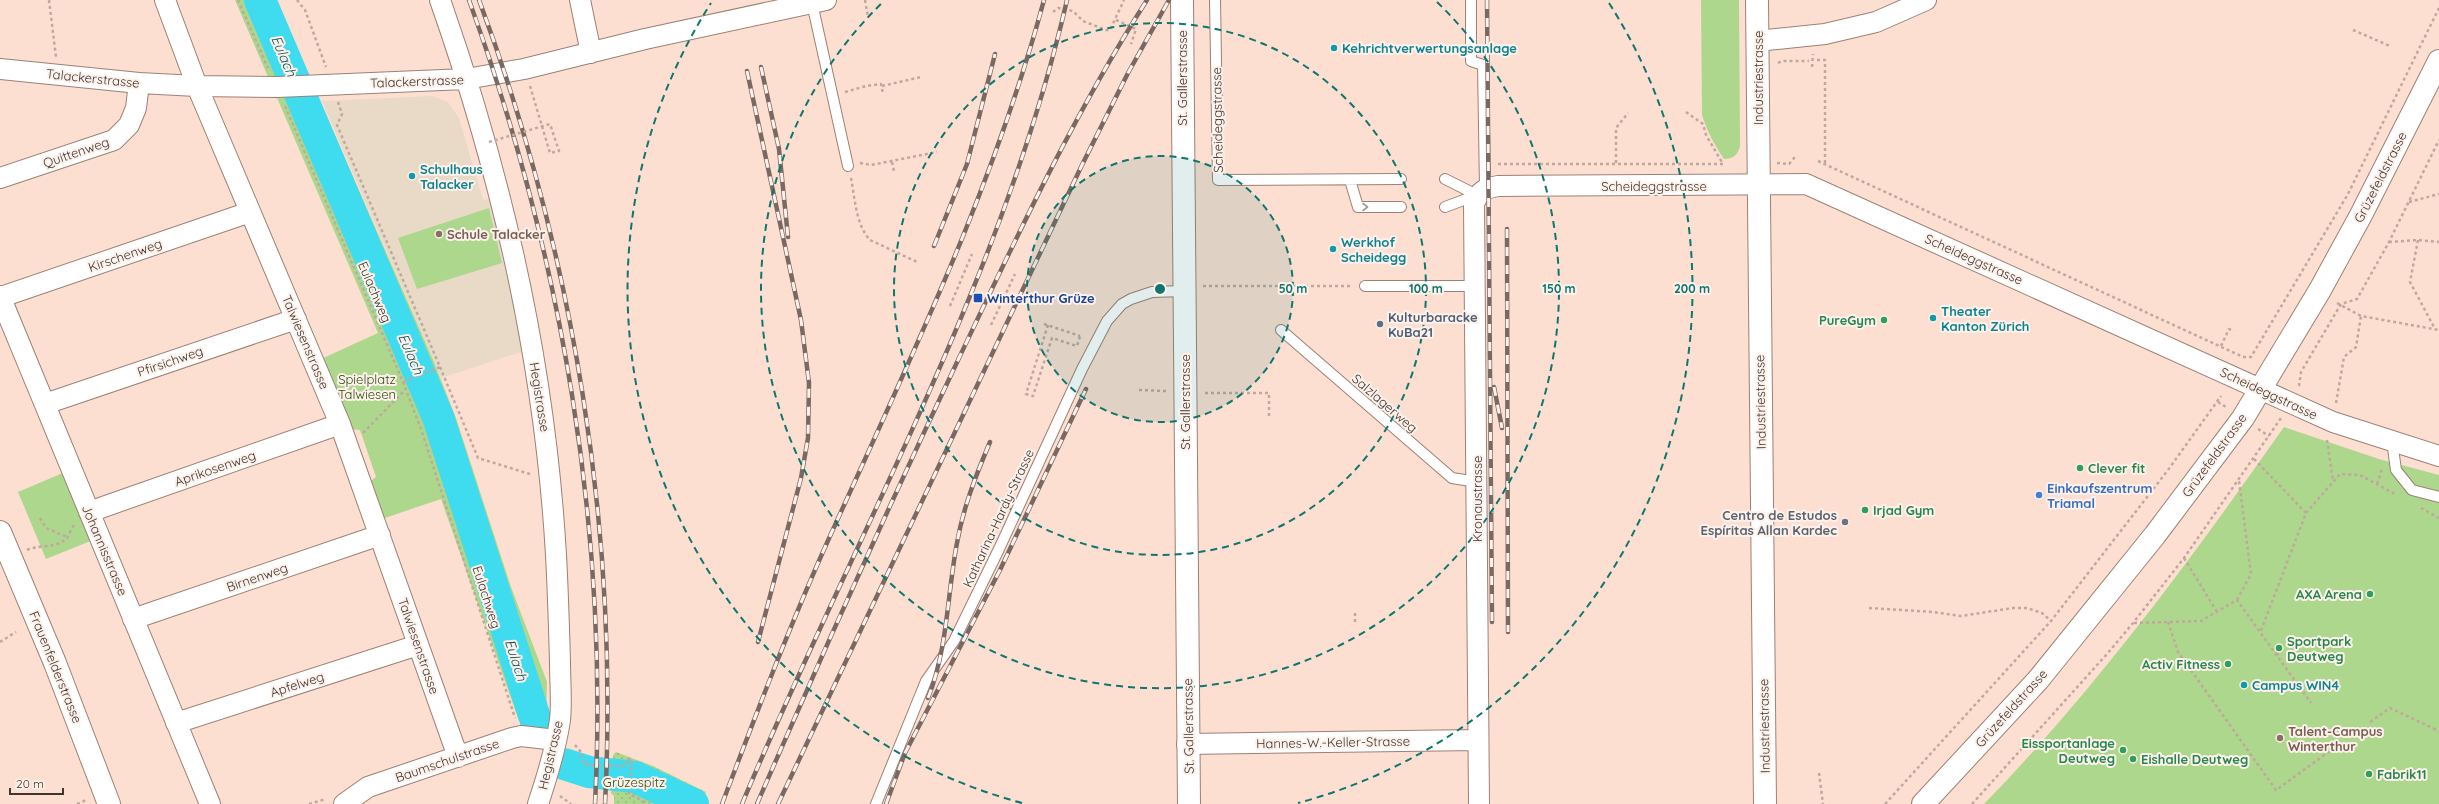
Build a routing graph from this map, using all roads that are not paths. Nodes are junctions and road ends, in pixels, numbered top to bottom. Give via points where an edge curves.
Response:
1 (165, 0) edge
2 (440, 0) edge
3 (580, 0) edge
4 (1182, 0) edge
5 (1215, 0) edge
6 (1471, 0) edge
7 (1757, 0) edge
8 (1926, 0) edge
9 (819, 1) edge
10 (1757, 41) junction
11 (591, 53) junction
12 (2439, 61) edge
13 (0, 68) edge
14 (466, 79) junction
15 (139, 83) junction
16 (197, 86) junction
17 (848, 166) road end
18 (0, 178) edge
19 (1401, 179) dead end
20 (1445, 179) dead end
21 (1350, 180) junction
22 (1482, 185) junction
23 (1758, 185) junction
24 (1401, 207) dead end
25 (1445, 207) dead end
26 (250, 212) junction
27 (1366, 286) road end
28 (1475, 286) junction
29 (1191, 288) junction
30 (0, 296) edge
31 (296, 319) junction
32 (1281, 330) dead end
33 (2261, 389) junction
34 (45, 404) junction
35 (343, 432) junction
36 (2392, 441) junction
37 (2439, 456) edge
38 (1478, 482) junction
39 (2439, 497) edge
40 (89, 512) junction
41 (0, 532) edge
42 (380, 535) junction
43 (133, 619) junction
44 (418, 645) junction
45 (176, 723) junction
46 (556, 740) junction
47 (1478, 740) junction
48 (1187, 744) junction
49 (458, 757) junction
50 (109, 804) edge
51 (210, 804) edge
52 (344, 804) edge
53 (538, 804) edge
54 (876, 804) edge
55 (1189, 804) edge
56 (1479, 804) edge
57 (1765, 804) edge
58 (1923, 804) edge

1 - 16 street, Talwiesenstrasse
2 - 14 street, Hegistrasse
3 - 11 street
4 - 29 main road, St. Gallerstrasse
5 - 21 lane, Scheideggstrasse via 1218,180
6 - 22 lane via 1471,61 1483,65
7 - 10 main road, Industriestrasse
8 - 10 street via 1876,22 1825,34
9 - 11 street, Talackerstrasse
9 - 17 lane via 833,96
10 - 23 main road, Industriestrasse
11 - 14 street, Talackerstrasse
12 - 33 main road, Grüzefeldstrasse via 2361,215
13 - 15 street, Talackerstrasse
14 - 16 street, Talackerstrasse via 281,87
14 - 46 street, Hegistrasse via 518,272 545,426 552,480 558,591 560,705
15 - 16 street, Talackerstrasse
15 - 18 street, Quittenweg via 136,108 129,125 114,140
16 - 26 street, Talwiesenstrasse
19 - 21 lane, Scheideggstrasse
20 - 22 lane
21 -> 24 lane via 1358,208
22 - 23 street, Scheideggstrasse
22 - 25 lane, Scheideggstrasse
22 - 28 street, Kronaustrasse via 1474,204
23 - 33 street, Scheideggstrasse via 1806,184
23 - 57 main road, Industriestrasse
26 - 30 street, Kirschenweg
26 - 31 street, Talwiesenstrasse
27 - 28 lane
28 - 38 street, Kronaustrasse
29 - 48 main road, St. Gallerstrasse via 1177,392
29 - 54 lane, Katharina-Hardy-Strasse via 1152,292 1131,299 1118,308 1107,321 954,641 926,681
30 - 34 street, Johannisstrasse
31 - 34 street, Pfirsichweg
31 - 35 street, Talwiesenstrasse
32 - 38 lane, Salzlagerweg via 1452,478
33 - 36 street, Scheideggstrasse via 2333,422
33 - 58 main road, Grüzefeldstrasse via 2155,535 2038,680
34 - 40 street, Johannisstrasse
35 - 40 street, Aprikosenweg
35 - 42 street, Talwiesenstrasse
36 - 37 street, Scheideggstrasse
36 - 39 lane via 2396,470 2412,490
38 - 47 street, Kronaustrasse
40 - 43 street, Johannisstrasse
41 - 50 main road, Frauenfelderstrasse via 55,663
42 - 43 street, Birnenweg
42 - 44 street, Talwiesenstrasse
43 - 45 street, Johannisstrasse
44 - 45 street, Apfelweg
44 - 49 street, Talwiesenstrasse
45 - 51 street, Johannisstrasse
46 - 49 street, Baumschulstrasse via 521,736
46 - 53 street, Hegistrasse
47 - 48 street, Hannes-W.-Keller-Strasse
47 - 56 street, Kronaustrasse
48 - 55 main road, St. Gallerstrasse
49 - 52 street, Baumschulstrasse via 368,787

